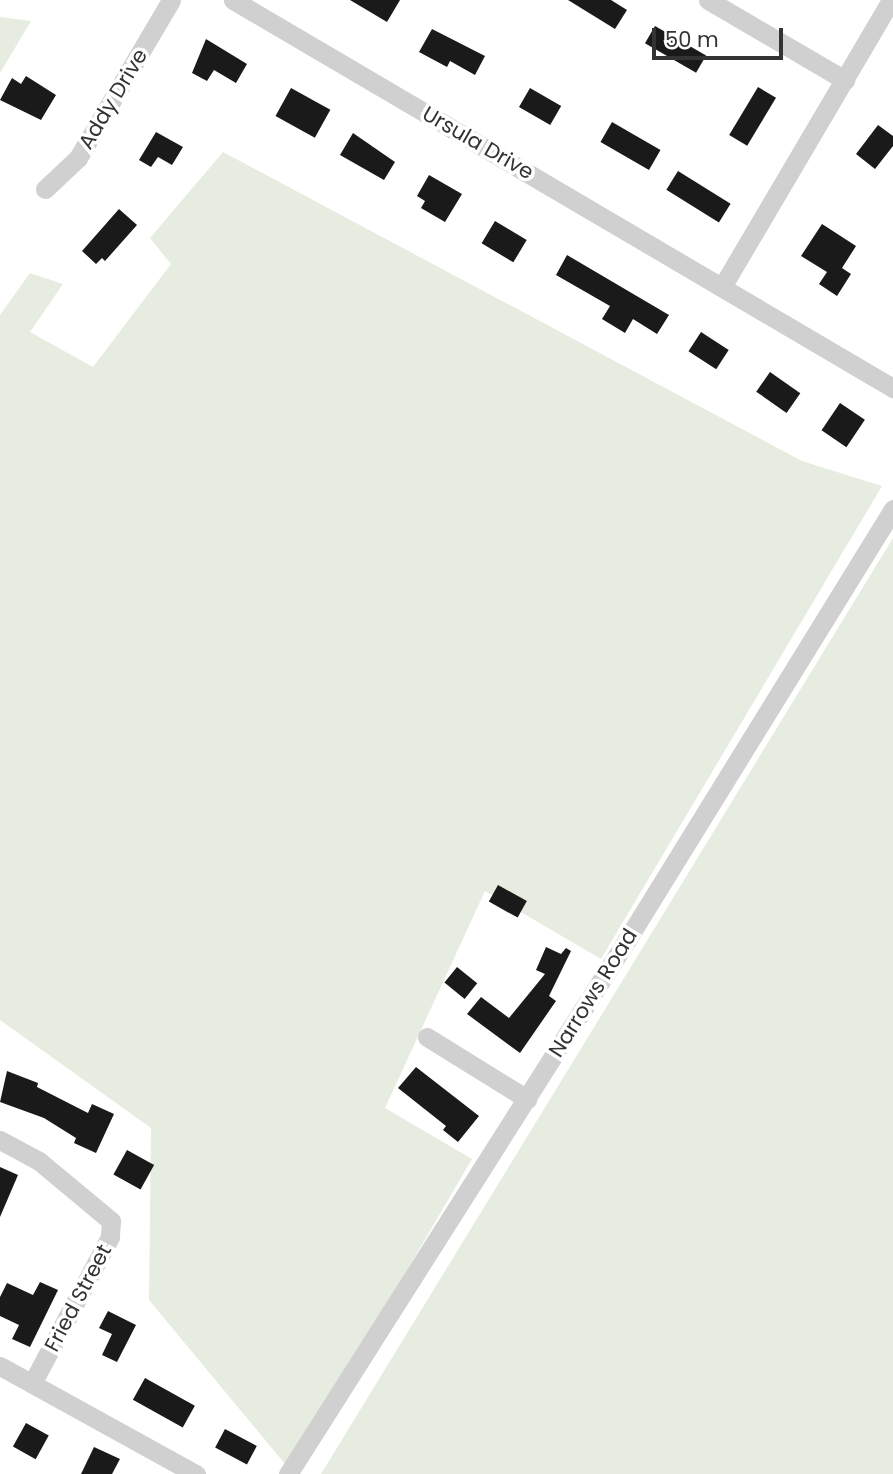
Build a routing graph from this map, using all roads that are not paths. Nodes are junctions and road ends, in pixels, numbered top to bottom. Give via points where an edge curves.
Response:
1 (171, 0) edge
2 (233, 0) edge
3 (708, 0) edge
4 (891, 0) edge
5 (845, 80) junction
6 (45, 189) dead end
7 (722, 287) junction
8 (893, 388) edge
9 (893, 509) edge
10 (428, 1037) dead end
11 (527, 1099) junction
12 (0, 1140) edge
13 (0, 1366) edge
14 (32, 1384) junction
15 (196, 1474) edge
16 (288, 1474) edge

1 - 6 street, Addy Drive via 78,158
2 - 7 street, Ursula Drive
3 - 5 street
4 - 5 street
5 - 7 street
7 - 8 street, Ursula Drive
9 - 11 street, Narrows Road
10 - 11 street
11 - 16 street, Narrows Road
12 - 14 street, Fried Street via 39,1160 111,1221 110,1237
13 - 14 street
14 - 15 street

